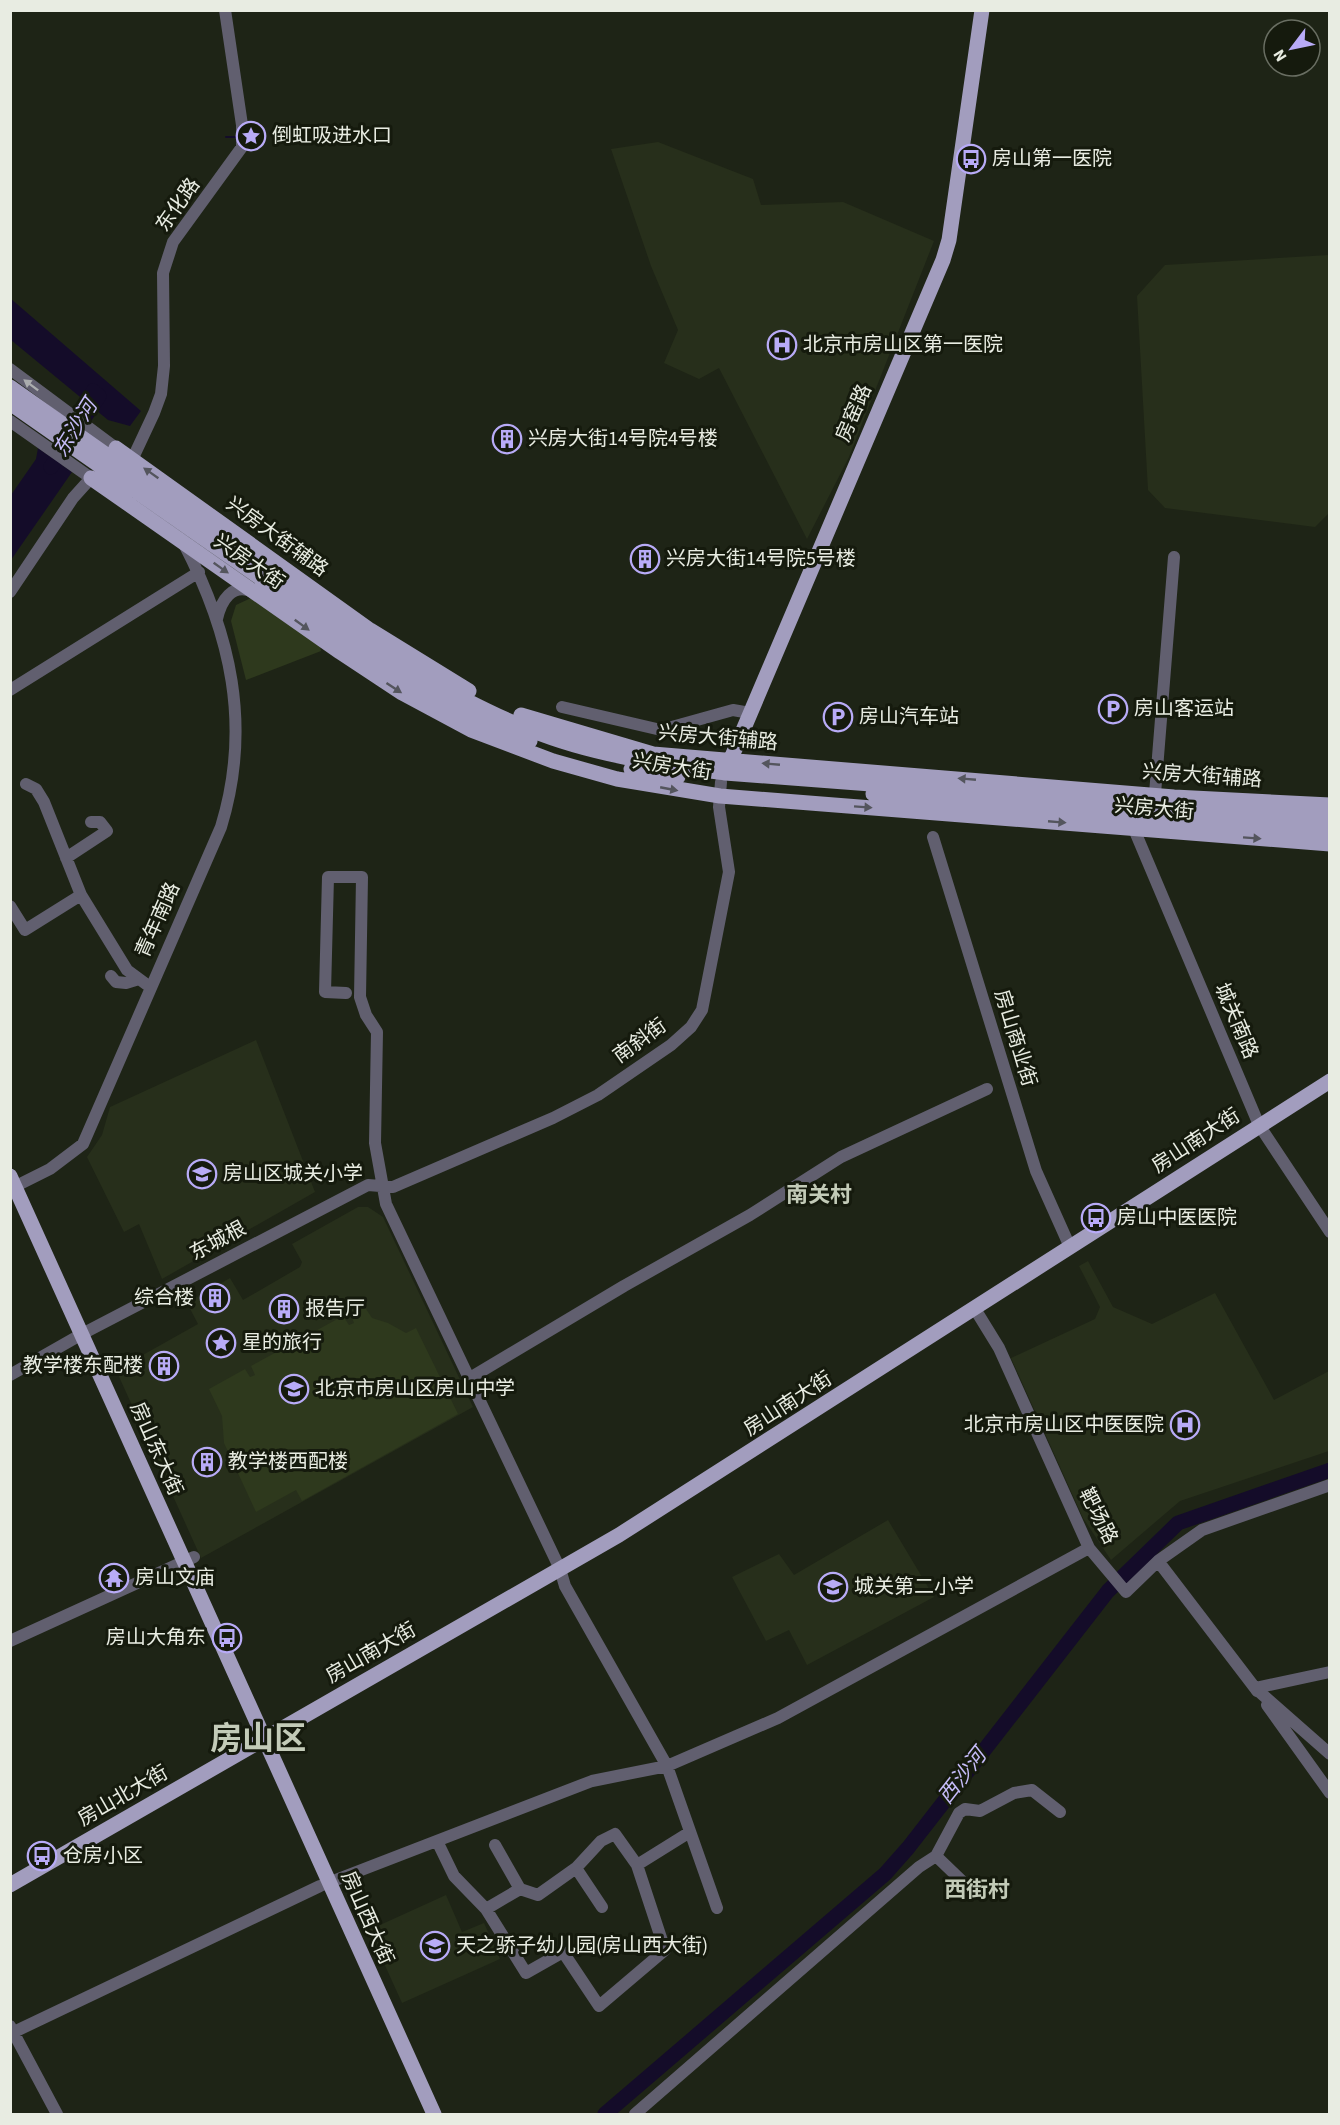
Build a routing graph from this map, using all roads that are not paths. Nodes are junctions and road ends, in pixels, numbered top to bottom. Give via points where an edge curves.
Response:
1 (225, 10) edge
2 (981, 10) edge
3 (10, 369) edge
4 (10, 387) edge
5 (10, 404) edge
6 (37, 416) junction
7 (10, 419) edge
8 (132, 460) junction
9 (105, 462) junction
10 (154, 505) junction
11 (221, 523) junction
12 (183, 541) junction
13 (233, 546) junction
14 (1174, 557) dead end
15 (199, 572) junction
16 (10, 592) edge
17 (259, 595) junction
18 (217, 620) junction
19 (345, 656) junction
20 (395, 672) junction
21 (10, 690) edge
22 (562, 707) dead end
23 (750, 714) junction
24 (635, 749) junction
25 (563, 751) junction
26 (531, 753) junction
27 (612, 759) junction
28 (844, 771) junction
29 (724, 778) junction
30 (631, 782) junction
31 (858, 783) junction
32 (26, 784) dead end
33 (1155, 794) junction
34 (1234, 801) junction
35 (1260, 813) junction
36 (1328, 818) edge
37 (91, 822) dead end
38 (1131, 822) junction
39 (933, 837) dead end
40 (1329, 843) edge
41 (66, 858) junction
42 (81, 895) junction
43 (10, 906) edge
44 (111, 976) dead end
45 (139, 979) junction
46 (150, 987) junction
47 (346, 993) dead end
48 (1329, 1081) edge
49 (987, 1089) dead end
50 (1259, 1125) junction
51 (382, 1186) junction
52 (12, 1188) edge
53 (1329, 1232) edge
54 (1070, 1247) junction
55 (975, 1309) junction
56 (78, 1336) junction
57 (10, 1375) edge
58 (470, 1378) junction
59 (1329, 1485) edge
60 (1089, 1548) junction
61 (1158, 1561) junction
62 (185, 1562) junction
63 (560, 1569) junction
64 (10, 1641) edge
65 (1329, 1672) edge
66 (1255, 1688) junction
67 (260, 1741) junction
68 (1329, 1754) edge
69 (667, 1767) junction
70 (1329, 1793) edge
71 (1060, 1812) dead end
72 (690, 1832) junction
73 (437, 1840) junction
74 (495, 1845) dead end
75 (936, 1856) junction
76 (637, 1865) junction
77 (576, 1869) junction
78 (963, 1882) dead end
79 (324, 1884) junction
80 (10, 1885) edge
81 (520, 1889) junction
82 (602, 1907) dead end
83 (717, 1908) dead end
84 (486, 1909) junction
85 (12, 2029) edge
86 (57, 2115) edge
87 (424, 2115) edge
88 (434, 2115) edge
89 (635, 2115) edge

1 - 8 street, 东化路 via 242,147 173,242 163,273 161,394
2 - 23 main road, 房窑路 via 943,260
6 -> 3 street
4 - 6 main road
5 - 6 main road
6 - 7 street
6 - 9 main road
6 - 9 street
8 - 9 main road
11 -> 8 main road, 兴房大街辅路
9 - 10 main road, 兴房大街
9 - 12 main road, 兴房大街
9 - 13 main road, 兴房大街
9 - 16 street via 73,498
10 - 12 main road
10 - 20 main road, 兴房大街
11 - 13 main road
11 - 24 main road, 兴房大街辅路 via 370,630 478,696 532,720
12 - 15 street, 青年南路
12 -> 17 main road, 兴房大街
13 - 27 main road, 兴房大街 via 419,675 532,731
14 - 33 street
15 - 18 street, 青年南路
15 - 21 street
17 - 18 street via 242,589 230,593 222,601
17 -> 19 main road, 兴房大街
18 - 46 street, 青年南路 via 236,705 237,738 230,800
19 - 20 main road
19 -> 26 main road, 兴房大街 via 402,693 471,730
20 - 25 main road, 兴房大街 via 469,715
22 - 23 street via 661,730 733,710
23 - 29 main road, 房窑路
24 - 27 main road
24 - 29 main road, 兴房大街辅路
25 - 26 main road
25 - 27 main road, 兴房大街
26 - 30 main road, 兴房大街
27 - 29 main road, 兴房大街
27 - 30 main road
28 -> 29 main road, 兴房大街辅路
28 - 31 main road
33 -> 28 main road, 兴房大街辅路
30 -> 29 main road, 兴房大街
29 - 31 main road, 兴房大街
29 -> 38 main road, 兴房大街
29 - 51 street, 南斜街 via 718,807 729,872 702,1010 691,1027 598,1095 393,1187
31 - 35 main road, 兴房大街
32 - 41 street via 36,789 44,802
33 - 34 main road, 兴房大街辅路
34 - 35 main road
34 - 36 main road, 兴房大街辅路
35 - 36 main road, 兴房大街
36 - 38 main road, 兴房大街
37 - 41 street via 100,822 106,831
38 -> 40 main road, 兴房大街
38 - 50 street, 城关南路
39 - 54 street, 房山商业街 via 1036,1171
41 - 42 street
42 - 43 street via 25,930
42 - 45 street via 127,970
44 - 45 street via 116,982
45 - 46 street
46 - 52 street, 青年南路 via 83,1144 65,1159
47 - 51 street via 325,992 328,877 362,877 360,997 377,1032 375,1143
48 - 50 main road, 房山南大街
49 - 58 street via 841,1157 750,1215
50 - 53 street, 城关南路
50 - 54 main road, 房山南大街
51 - 56 street, 东城根 via 369,1185
51 - 58 street via 386,1204
52 - 56 main road, 房山东大街
54 - 55 main road, 房山南大街
55 - 60 street, 靶场路 via 999,1348
55 - 63 main road, 房山南大街 via 705,1483
56 - 57 street, 东城根
56 - 62 main road, 房山东大街
58 - 63 street
59 - 61 street, 靶场路 via 1202,1530
60 - 61 street, 靶场路 via 1126,1592
60 - 69 street via 778,1718
61 - 66 street
62 - 64 street
62 - 67 main road, 房山东大街
63 - 67 main road, 房山南大街
63 - 69 street via 565,1586
65 - 66 street
66 - 68 street
66 - 70 street
67 - 79 main road, 房山西大街
67 - 80 main road, 房山北大街
69 - 72 street
69 - 73 street via 592,1781
71 - 75 street via 1032,1790 1014,1793 980,1810 965,1809 959,1813
72 - 76 street
72 - 83 street
73 - 79 street
73 - 84 street via 454,1876
74 - 81 street
75 - 78 street
75 - 89 street
76 - 77 street via 615,1834 601,1840
76 - 84 street via 665,1950 599,2006 563,1952 526,1973
77 - 81 street via 538,1895
77 - 82 street
79 - 85 street
79 - 87 main road, 房山西大街
79 - 88 main road, 房山西大街
81 - 84 street
85 - 86 street

